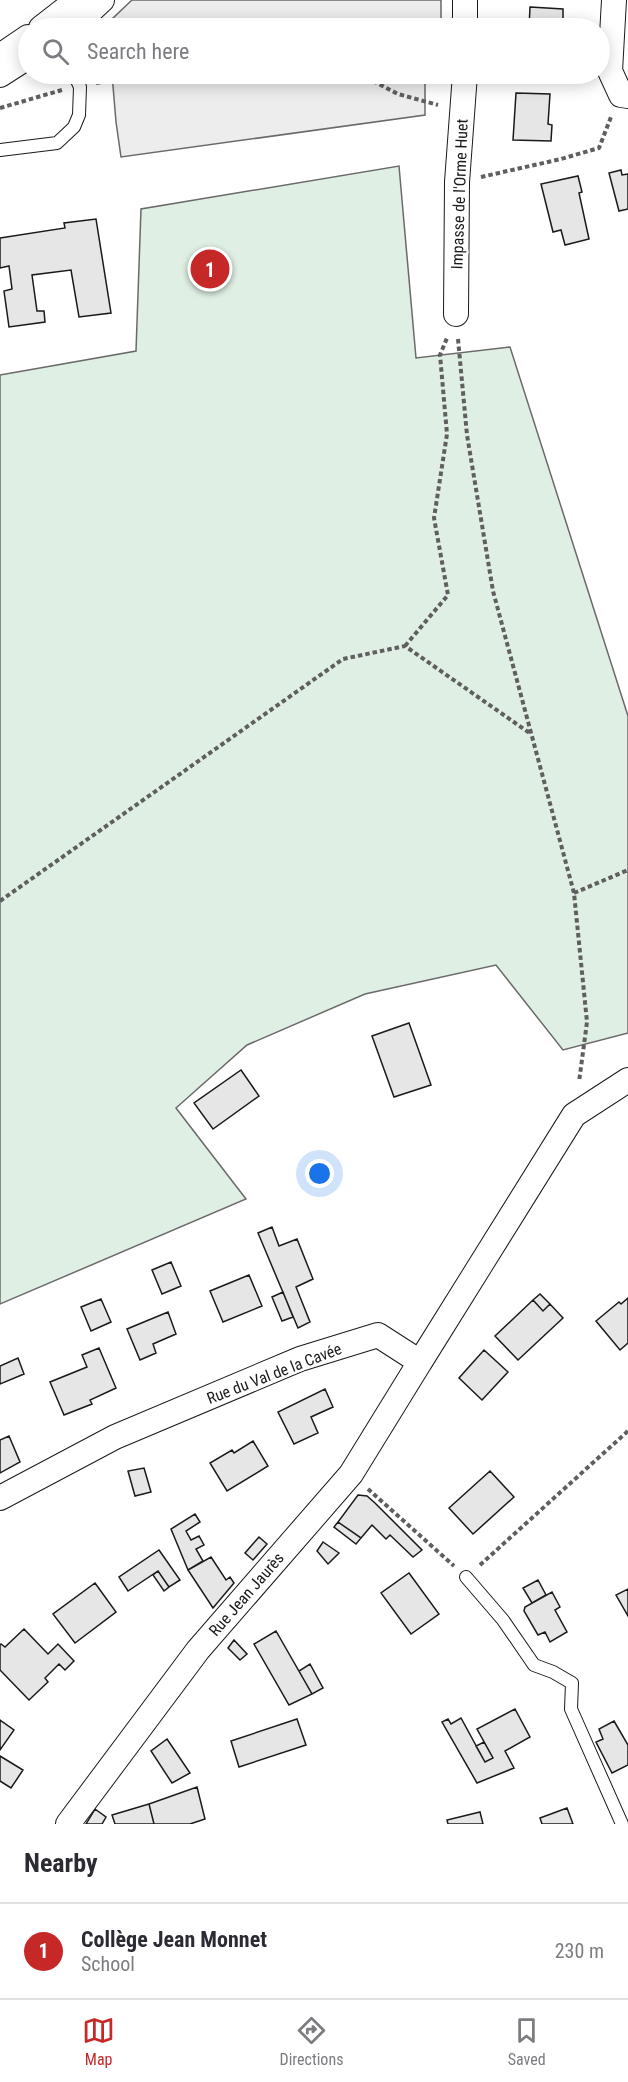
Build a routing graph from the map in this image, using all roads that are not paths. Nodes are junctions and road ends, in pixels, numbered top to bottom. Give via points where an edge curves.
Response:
1 (77, 0) edge
2 (102, 0) edge
3 (465, 0) edge
4 (614, 0) edge
5 (61, 18) edge
6 (77, 18) edge
7 (465, 18) edge
8 (18, 44) edge
9 (0, 56) edge
10 (18, 63) edge
11 (0, 75) edge
12 (79, 84) edge
13 (464, 84) edge
14 (624, 95) edge
15 (0, 150) edge
16 (456, 314) road end
17 (628, 1080) edge
18 (420, 1362) junction
19 (0, 1498) edge
20 (466, 1577) road end
21 (68, 1824) edge
22 (622, 1824) edge

1 - 5 street
2 - 6 street
3 - 7 street
4 - 14 street via 610,71
8 - 9 street
10 - 11 street
12 - 15 lane via 80,115 57,143
13 - 16 street, Impasse de l'Orme Huet via 457,182
17 - 18 street via 574,1115
18 - 19 street, Rue du Val de la Cavée via 378,1335 300,1359 115,1437
18 - 21 street, Rue Jean Jaurès via 351,1474 198,1650
20 - 22 lane via 534,1665 572,1683 571,1709

